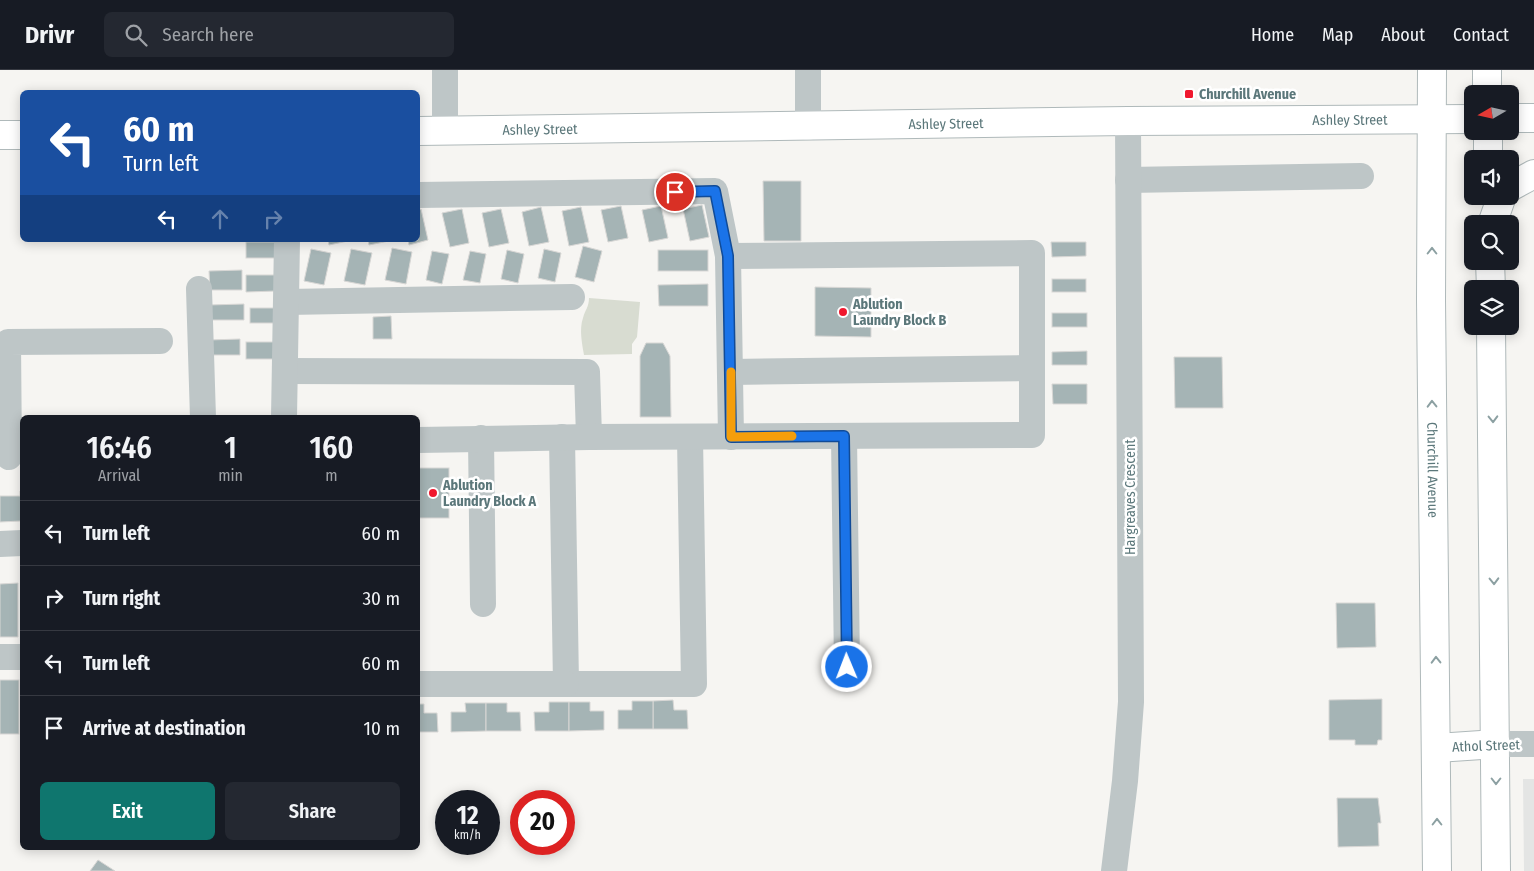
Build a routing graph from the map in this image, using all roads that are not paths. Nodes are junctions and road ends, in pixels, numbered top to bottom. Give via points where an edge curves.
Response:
1 (445, 70) edge
2 (808, 70) edge
3 (1432, 70) edge
4 (1487, 70) edge
5 (1487, 85) edge
6 (1519, 118) edge
7 (1534, 118) edge
8 (1464, 119) edge
9 (1432, 120) junction
10 (1128, 121) junction
11 (808, 127) junction
12 (446, 130) junction
13 (420, 131) edge
14 (0, 135) edge
15 (20, 135) edge
16 (1534, 174) edge
17 (1361, 176) dead end
18 (1128, 180) junction
19 (1519, 182) edge
20 (420, 196) edge
21 (286, 242) edge
22 (728, 256) junction
23 (199, 289) dead end
24 (572, 297) dead end
25 (287, 302) junction
26 (1492, 335) edge
27 (160, 341) dead end
28 (1032, 368) junction
29 (286, 371) junction
30 (731, 372) junction
31 (203, 415) edge
32 (284, 415) edge
33 (844, 436) junction
34 (562, 437) junction
35 (589, 437) junction
36 (690, 437) junction
37 (731, 437) junction
38 (481, 438) junction
39 (420, 440) edge
40 (10, 457) edge
41 (0, 544) edge
42 (20, 544) edge
43 (483, 604) dead end
44 (0, 657) edge
45 (20, 657) edge
46 (847, 667) dead end
47 (420, 684) edge
48 (566, 684) junction
49 (1496, 744) junction
50 (1534, 744) edge
51 (1437, 748) junction
52 (1114, 871) edge
53 (1437, 871) edge
54 (1496, 871) edge

1 - 12 street
2 - 11 street
3 - 9 main road, Churchill Avenue
4 - 5 main road
6 - 7 main road
8 - 9 main road, Ashley Street
9 - 10 main road, Ashley Street
51 -> 9 main road, Churchill Avenue
10 - 11 main road, Ashley Street
10 - 18 street, Hargreaves Crescent
11 - 12 main road, Ashley Street
12 - 13 main road, Ashley Street
14 - 15 main road
16 - 19 main road
17 - 18 street
18 - 52 street, Hargreaves Crescent via 1131,702
20 - 22 street via 715,191
21 - 25 street
22 - 28 street via 1032,252
22 - 30 street
23 - 31 street
24 - 25 street
25 - 29 street
26 -> 49 main road
27 - 40 street via 8,342
28 - 30 street
28 - 33 street via 1032,435
29 - 32 street
29 - 35 street via 587,372
30 - 37 street
33 - 37 street
33 - 46 street
34 - 35 street
34 - 38 street
34 - 48 street
35 - 36 street
36 - 37 street
36 - 48 street via 694,684
38 - 39 street
38 - 43 street
41 - 42 street
44 - 45 street
47 - 48 street
49 - 50 street, Athol Street
49 - 51 main road, Athol Street
49 -> 54 main road
53 -> 51 main road, Churchill Avenue

